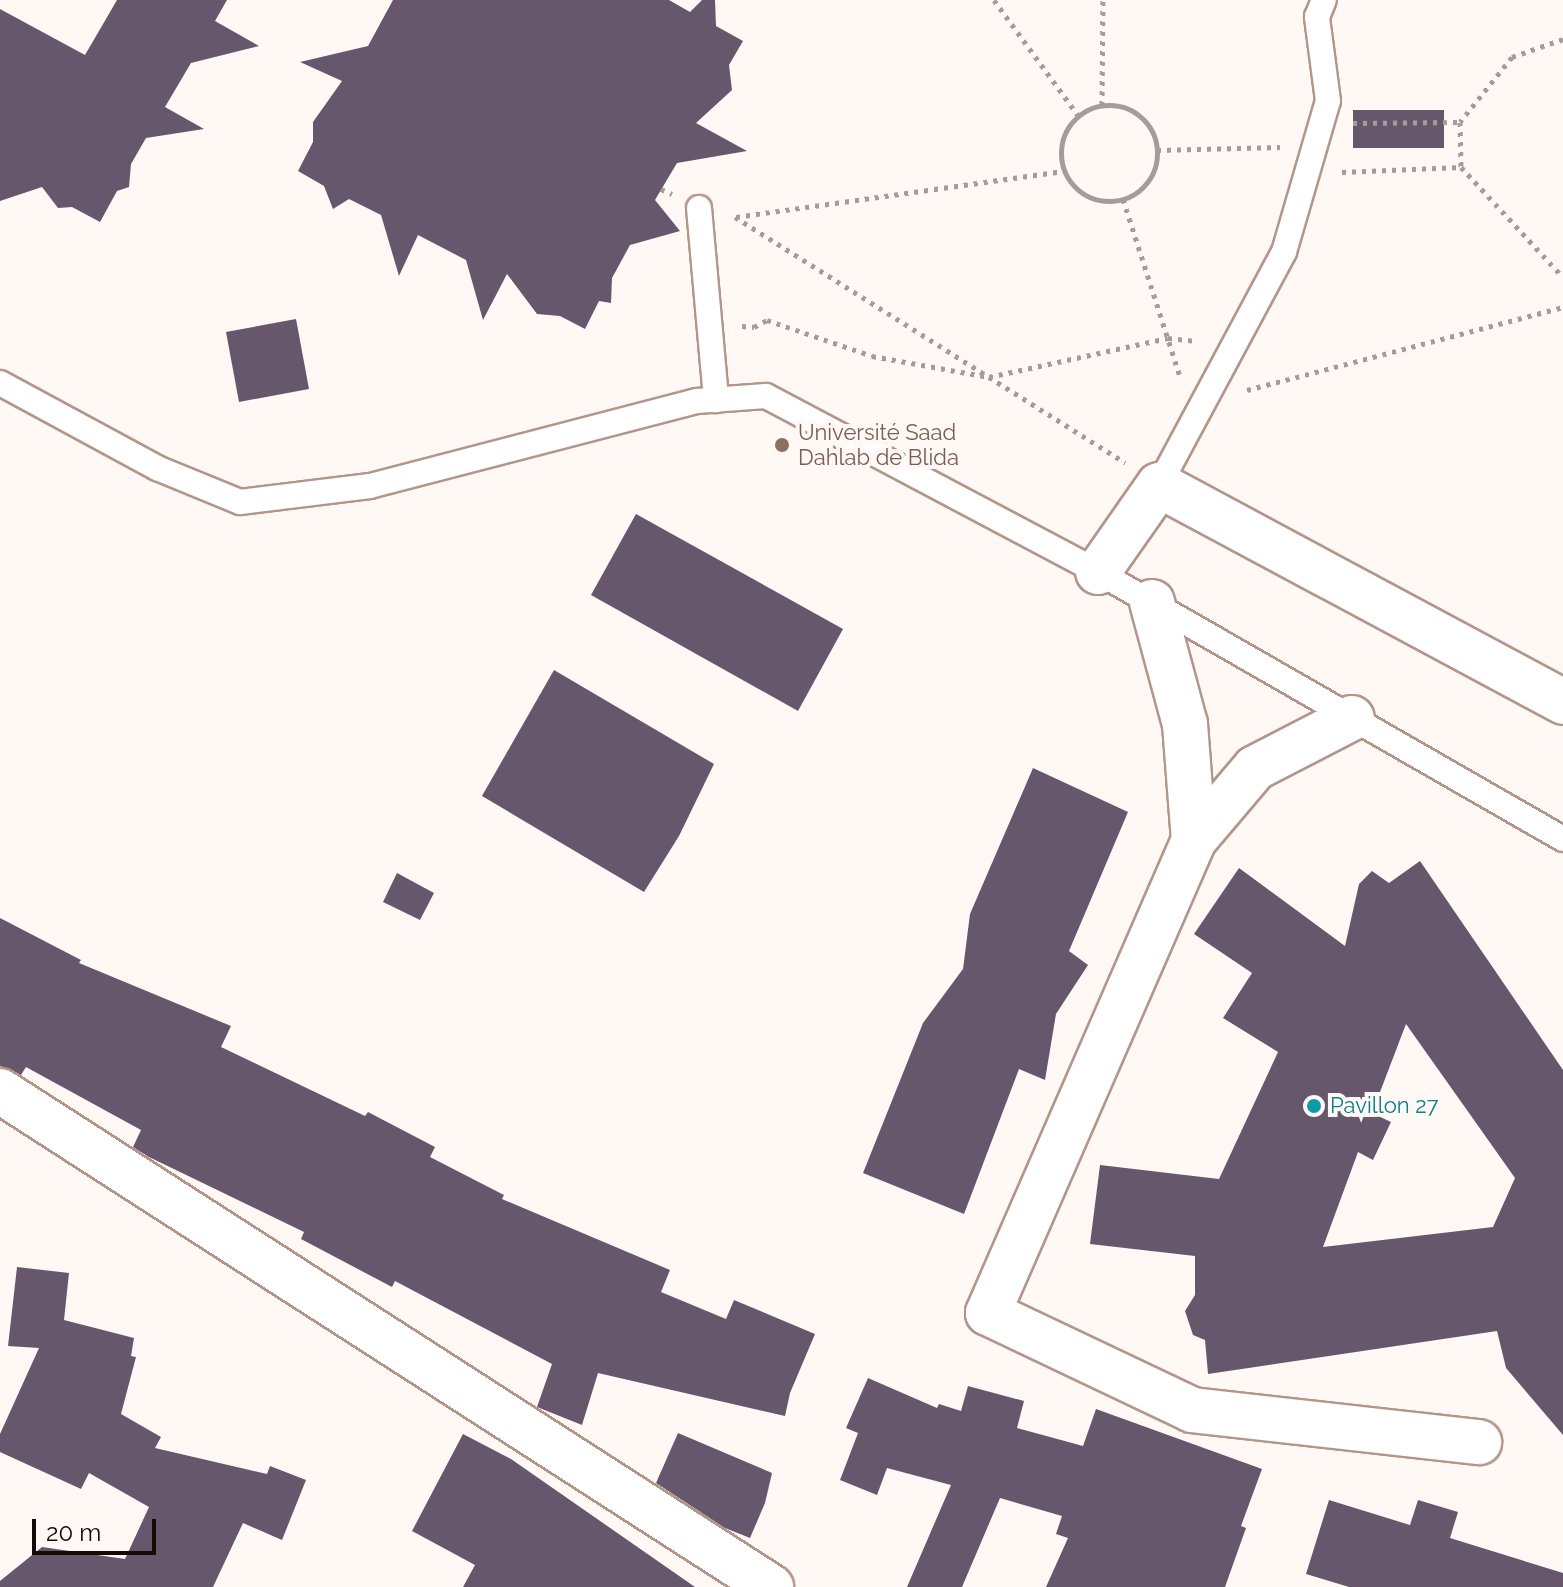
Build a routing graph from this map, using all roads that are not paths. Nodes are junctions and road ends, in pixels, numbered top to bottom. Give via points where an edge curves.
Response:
1 (1324, 0) edge
2 (699, 208) road end
3 (0, 383) edge
4 (716, 400) junction
5 (1159, 485) junction
6 (1098, 572) junction
7 (1152, 602) junction
8 (1563, 702) edge
9 (1352, 718) junction
10 (1563, 839) edge
11 (1194, 840) junction
12 (0, 1091) edge
13 (1479, 1442) dead end
14 (771, 1587) edge

1 - 5 lane via 1317,17 1328,101 1284,252
2 - 4 lane
3 - 4 lane via 157,468 240,502 370,486
4 - 6 lane via 766,396
5 - 6 street
5 - 8 street
6 - 7 lane
7 - 9 lane
7 - 11 street via 1185,724
9 - 10 lane
9 - 11 street via 1255,768
11 - 13 street via 988,1313 1192,1410
12 - 14 street

